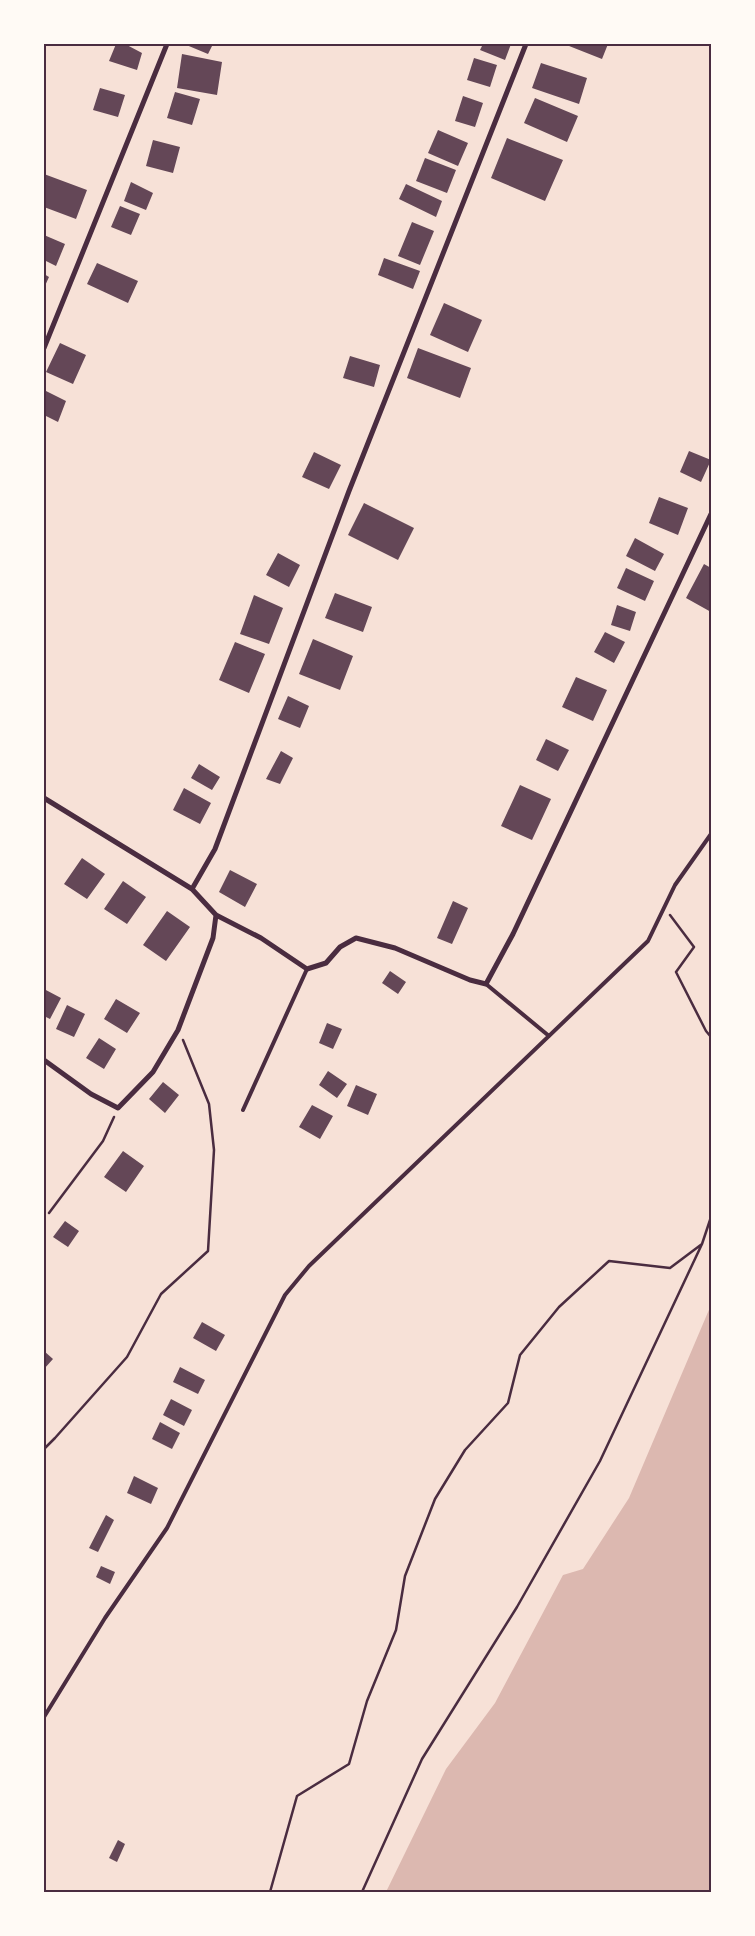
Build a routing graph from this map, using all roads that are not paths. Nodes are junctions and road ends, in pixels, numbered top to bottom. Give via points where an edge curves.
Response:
1 (167, 44) edge
2 (526, 44) edge
3 (44, 348) edge
4 (711, 514) edge
5 (44, 798) edge
6 (711, 834) edge
7 (192, 889) junction
8 (216, 915) junction
9 (307, 970) junction
10 (486, 984) junction
11 (549, 1036) junction
12 (44, 1060) edge
13 (243, 1110) dead end
14 (44, 1717) edge

1 - 3 street
2 - 7 street via 349,491 215,848
4 - 10 street via 513,934
5 - 7 street
6 - 11 lane via 675,885 648,941
7 - 8 street
8 - 9 street via 261,938
8 - 12 street via 212,938 178,1030 153,1072 118,1108 91,1094
9 - 10 street via 326,962 340,947 356,938 395,948
9 - 13 lane
10 - 11 lane
11 - 14 lane via 309,1266 285,1295 167,1528 105,1618

